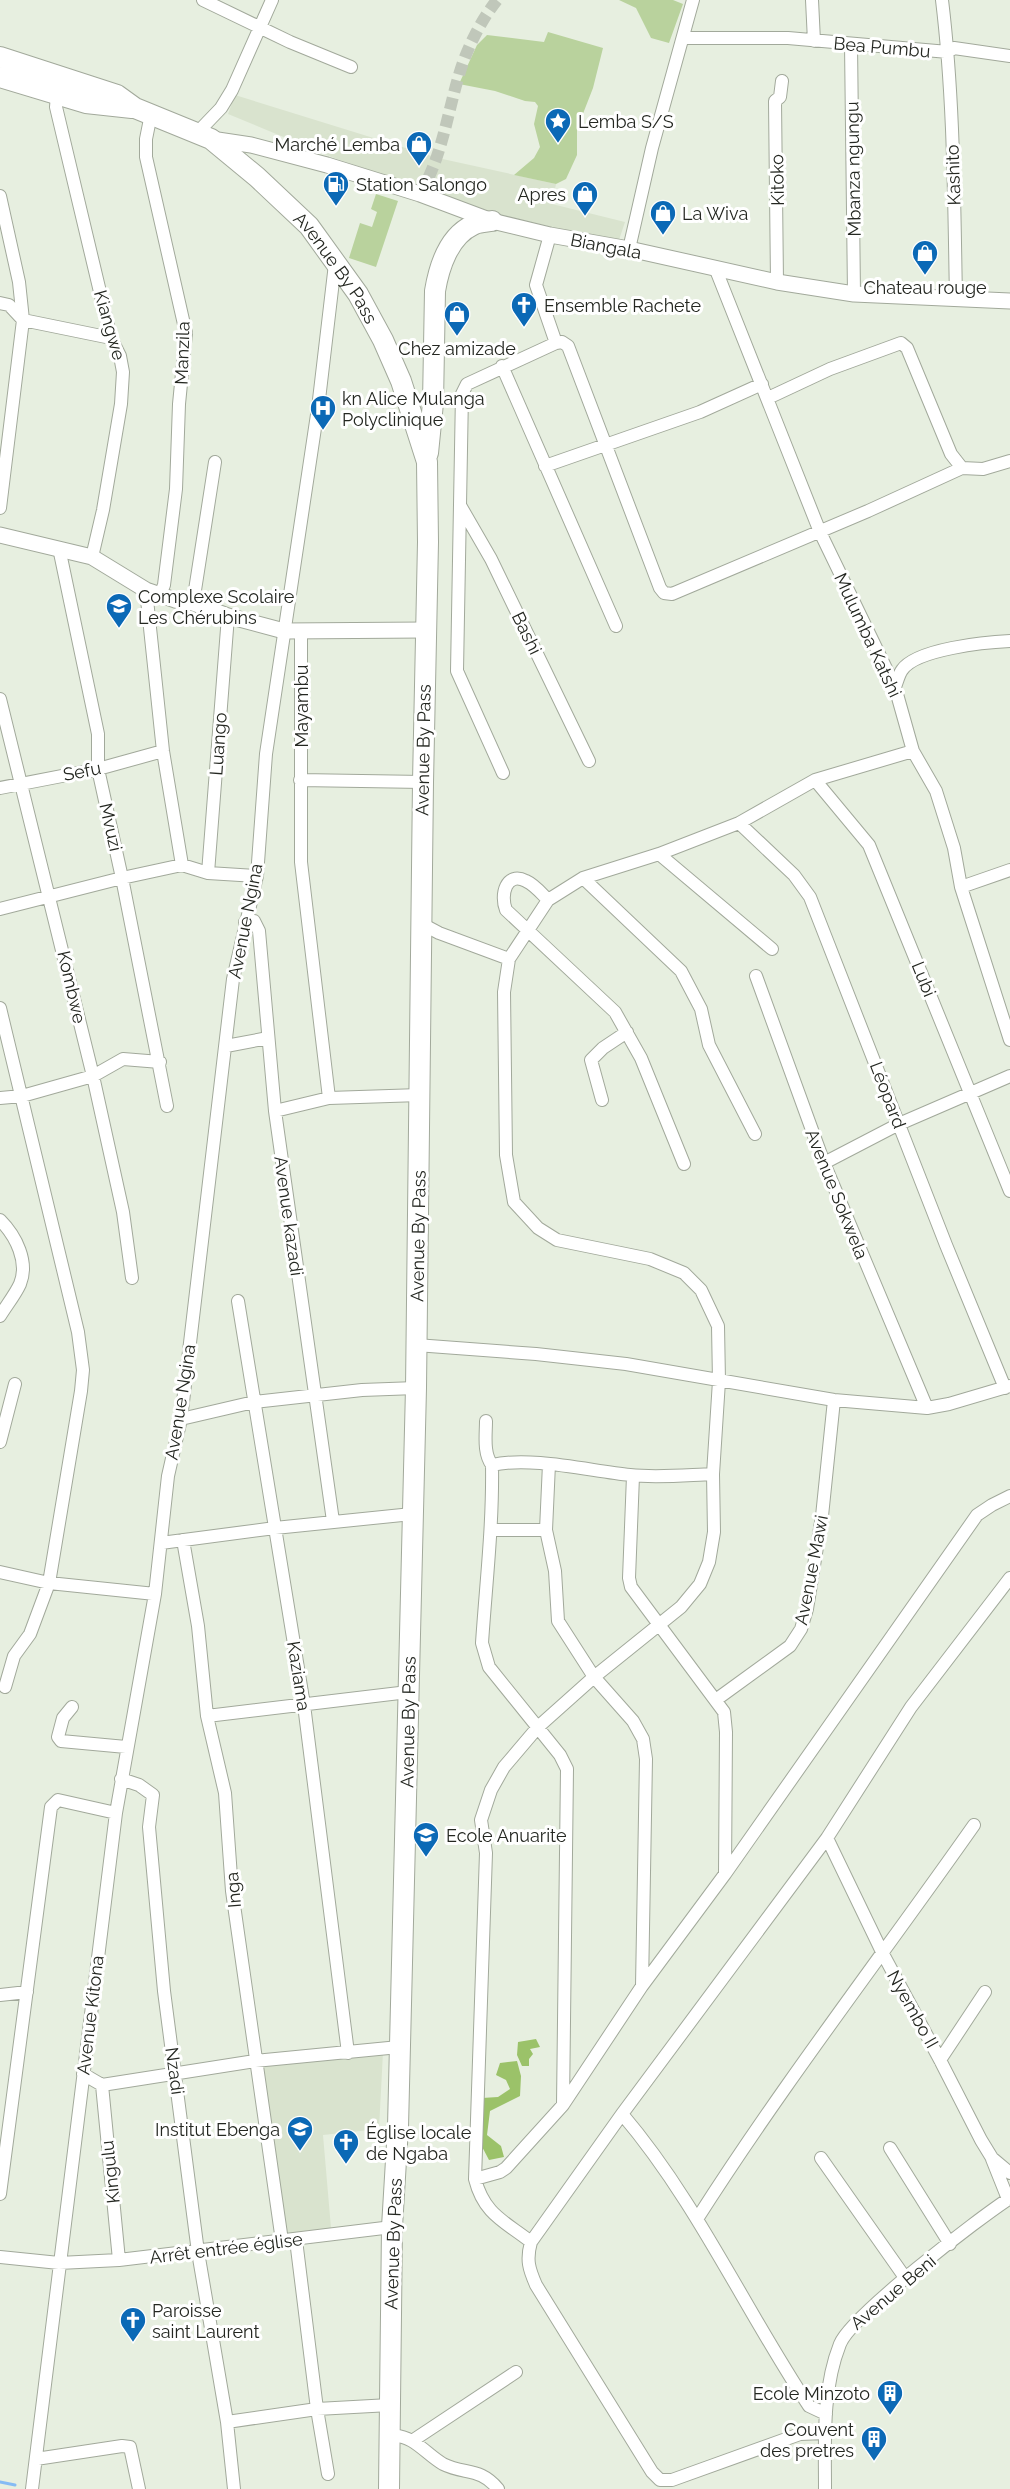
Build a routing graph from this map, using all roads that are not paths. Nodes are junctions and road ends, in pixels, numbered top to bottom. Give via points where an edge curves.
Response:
1 (203, 0) edge
2 (272, 0) edge
3 (693, 0) edge
4 (812, 0) edge
5 (942, 0) edge
6 (260, 27) junction
7 (683, 38) junction
8 (814, 41) junction
9 (851, 44) junction
10 (948, 52) junction
11 (1010, 56) edge
12 (0, 57) edge
13 (351, 67) dead end
14 (0, 76) edge
15 (782, 81) dead end
16 (57, 95) junction
17 (143, 111) junction
18 (204, 136) junction
19 (0, 196) edge
20 (492, 220) junction
21 (550, 235) junction
22 (629, 249) junction
23 (335, 264) junction
24 (716, 270) junction
25 (777, 282) junction
26 (854, 294) junction
27 (956, 298) junction
28 (1010, 301) edge
29 (0, 303) edge
30 (23, 320) junction
31 (111, 338) junction
32 (556, 343) junction
33 (502, 366) junction
34 (762, 384) junction
35 (768, 398) junction
36 (604, 444) junction
37 (1010, 461) edge
38 (215, 462) dead end
39 (427, 462) junction
40 (545, 466) junction
41 (962, 468) junction
42 (461, 506) junction
43 (0, 508) edge
44 (820, 532) junction
45 (0, 535) edge
46 (59, 548) junction
47 (92, 556) junction
48 (153, 592) junction
49 (193, 603) junction
50 (228, 616) junction
51 (616, 626) dead end
52 (425, 630) junction
53 (284, 631) junction
54 (301, 632) junction
55 (1010, 641) edge
56 (895, 687) junction
57 (0, 699) edge
58 (913, 751) junction
59 (163, 752) junction
60 (589, 761) dead end
61 (98, 769) junction
62 (503, 773) dead end
63 (300, 780) junction
64 (815, 780) junction
65 (21, 782) junction
66 (423, 782) junction
67 (0, 788) edge
68 (739, 823) junction
69 (659, 854) junction
70 (182, 865) junction
71 (1010, 870) edge
72 (208, 873) junction
73 (257, 876) junction
74 (123, 878) junction
75 (583, 878) junction
76 (961, 887) junction
77 (50, 896) junction
78 (548, 900) junction
79 (0, 909) edge
80 (245, 922) junction
81 (422, 924) junction
82 (528, 932) junction
83 (772, 949) dead end
84 (509, 959) junction
85 (756, 976) dead end
86 (0, 1008) edge
87 (627, 1032) junction
88 (267, 1038) junction
89 (1010, 1040) edge
90 (226, 1046) junction
91 (160, 1062) junction
92 (93, 1076) junction
93 (1010, 1076) edge
94 (971, 1092) junction
95 (420, 1095) junction
96 (22, 1096) junction
97 (0, 1098) edge
98 (329, 1098) junction
99 (602, 1100) dead end
100 (167, 1106) dead end
101 (275, 1111) junction
102 (899, 1124) junction
103 (755, 1134) dead end
104 (824, 1163) junction
105 (684, 1164) dead end
106 (1010, 1191) edge
107 (0, 1220) edge
108 (132, 1278) dead end
109 (238, 1301) dead end
110 (0, 1317) edge
111 (417, 1345) junction
112 (719, 1381) junction
113 (15, 1384) dead end
114 (1008, 1387) edge
115 (416, 1388) junction
116 (314, 1395) junction
117 (834, 1400) junction
118 (254, 1402) junction
119 (927, 1408) junction
120 (181, 1419) junction
121 (486, 1421) dead end
122 (0, 1442) edge
123 (549, 1464) junction
124 (492, 1465) junction
125 (713, 1474) junction
126 (633, 1476) junction
127 (1010, 1496) edge
128 (412, 1514) junction
129 (333, 1521) junction
130 (275, 1528) junction
131 (492, 1530) junction
132 (546, 1530) junction
133 (183, 1540) junction
134 (161, 1543) junction
135 (0, 1572) edge
136 (1009, 1580) edge
137 (49, 1583) junction
138 (155, 1594) junction
139 (1010, 1598) edge
140 (659, 1625) junction
141 (594, 1677) junction
142 (5, 1687) dead end
143 (408, 1692) junction
144 (717, 1699) junction
145 (304, 1705) junction
146 (72, 1707) dead end
147 (207, 1716) junction
148 (538, 1727) junction
149 (126, 1747) junction
150 (121, 1779) junction
151 (116, 1813) junction
152 (974, 1825) dead end
153 (827, 1838) junction
154 (724, 1874) junction
155 (883, 1954) junction
156 (642, 1986) junction
157 (27, 1992) junction
158 (985, 1992) dead end
159 (0, 1995) edge
160 (399, 2047) junction
161 (348, 2053) junction
162 (940, 2060) junction
163 (255, 2061) junction
164 (176, 2072) junction
165 (83, 2074) junction
166 (102, 2085) junction
167 (563, 2105) junction
168 (622, 2114) junction
169 (5, 2115) edge
170 (890, 2148) dead end
171 (821, 2158) dead end
172 (992, 2158) junction
173 (1010, 2173) edge
174 (475, 2179) junction
175 (0, 2194) edge
176 (1009, 2199) edge
177 (697, 2218) junction
178 (392, 2228) junction
179 (296, 2240) junction
180 (282, 2241) junction
181 (531, 2242) junction
182 (950, 2244) junction
183 (198, 2252) junction
184 (0, 2257) edge
185 (119, 2260) junction
186 (59, 2263) junction
187 (906, 2279) junction
188 (516, 2372) dead end
189 (390, 2404) junction
190 (317, 2409) junction
191 (826, 2414) junction
192 (227, 2422) junction
193 (825, 2433) junction
194 (412, 2441) junction
195 (390, 2450) junction
196 (36, 2459) junction
197 (652, 2472) junction
198 (328, 2474) dead end
199 (32, 2489) edge
200 (139, 2489) edge
201 (234, 2489) edge
202 (389, 2489) edge
203 (498, 2489) edge
204 (654, 2489) edge
205 (825, 2489) edge

1 - 6 street
2 - 6 street
3 - 7 street
4 - 8 street
5 - 10 street, Kashito
6 - 13 street
6 - 18 street via 232,90
7 - 8 street, Bea Pumbu
7 - 22 street
8 - 9 street, Bea Pumbu
9 - 10 street, Bea Pumbu
9 - 26 street, Mbanza ngungu
10 - 11 street, Bea Pumbu via 954,48
10 - 27 street, Kashito
12 - 17 highway, Avenue By Pass via 117,95
14 - 16 highway, Avenue By Pass
15 - 25 street, Kitoko via 780,97 775,101
16 - 17 highway, Avenue By Pass
16 - 31 street, Kiangwe via 56,107
17 - 18 highway, Avenue By Pass
17 - 48 street, Manzila via 146,157 186,333 176,489 164,585
18 - 20 street, Biangala via 327,165
18 - 23 highway, Avenue By Pass via 257,177 309,226
19 - 30 street
20 - 21 street, Biangala
20 - 39 highway via 473,224 460,234 437,275
21 - 22 street, Biangala
21 - 32 street via 536,285
22 - 24 street, Biangala
23 - 39 highway, Avenue By Pass via 358,294 383,340
23 - 53 street, Avenue Ngina
24 - 25 street, Biangala
24 - 34 street, Mulumba Katshi
25 - 26 street, Biangala
26 - 27 street, Biangala
27 - 28 street, Biangala
29 - 30 street via 9,305
30 - 31 street
30 - 43 street
31 - 47 street, Kiangwe via 123,372 103,510
32 - 33 street
32 - 36 street via 568,346
33 - 40 street
33 - 42 street via 467,384 462,394
34 - 35 street, Mulumba Katshi
34 - 36 street via 700,412
35 - 41 street via 830,369 901,343 907,348 951,454
35 - 44 street, Mulumba Katshi
36 - 40 street
36 - 44 street via 664,593 672,594
37 - 41 street via 983,469
38 - 49 street
39 - 52 highway, Avenue By Pass
40 - 51 street
41 - 44 street
42 - 60 street, Bashi via 491,559
42 - 62 street via 457,671
44 - 56 street, Mulumba Katshi
45 - 46 street
46 - 47 street
46 - 61 street, Mvuzi via 98,734
47 - 48 street
48 - 49 street
48 - 59 street, Manzila
49 - 50 street
50 - 53 street
50 - 72 street, Luango
52 - 54 street
52 - 66 highway, Avenue By Pass
53 - 54 street
53 - 73 street, Avenue Ngina via 266,754
54 - 63 street, Mayambu
55 - 56 street via 921,656 902,669
56 - 58 street, Mulumba Katshi
57 - 65 street, Kombwe
58 - 64 street
58 - 76 street, Mulumba Katshi via 936,791 954,848
59 - 61 street, Sefu
59 - 70 street, Manzila
61 - 65 street, Sefu
61 - 74 street, Mvuzi
63 - 66 street
63 - 98 street, Mayambu via 301,862
64 - 68 street
64 - 94 street, Lubi via 869,845
65 - 67 street, Sefu
65 - 77 street, Kombwe
66 - 81 highway, Avenue By Pass
68 - 69 street
68 - 102 street, Léopard via 805,888
69 - 75 street
69 - 83 street
70 - 72 street
70 - 74 street
71 - 76 street
72 - 73 street
73 - 80 street, Avenue Ngina
74 - 77 street
74 - 91 street, Mvuzi
75 - 78 street
75 - 103 street via 681,971 701,1009 709,1044
76 - 89 street, Mulumba Katshi
77 - 79 street
77 - 92 street, Kombwe
78 - 82 street
78 - 82 street via 526,880 511,881 505,886 506,910
80 - 88 street, Avenue kazadi via 254,921 259,931
80 - 90 street, Avenue Ngina via 233,979
81 - 84 street
81 - 95 highway, Avenue By Pass
82 - 84 street
82 - 87 street via 599,995
84 - 112 street via 504,992 505,1115 506,1155 514,1202 557,1240 650,1259 684,1273 701,1290 718,1326
85 - 104 street, Avenue Sokwela
86 - 96 street
87 - 99 street via 591,1060
87 - 105 street
88 - 90 street
88 - 101 street, Avenue kazadi
90 - 120 street, Avenue Ngina
91 - 92 street via 123,1059
91 - 100 street, Mvuzi
92 - 96 street
92 - 108 street, Kombwe via 123,1212
93 - 94 street
94 - 102 street
94 - 106 street, Lubi
95 - 98 street
95 - 111 highway, Avenue By Pass
96 - 97 street
96 - 137 street via 78,1332 83,1370
98 - 101 street
101 - 116 street, Avenue kazadi
102 - 104 street
102 - 114 street, Léopard
104 - 119 street, Avenue Sokwela
107 - 110 street via 13,1236 24,1269 20,1284
109 - 118 street, Kaziama
111 - 112 street via 626,1364
111 - 115 highway, Avenue By Pass
112 - 117 street
112 - 125 street
113 - 122 street
114 - 119 street
115 - 116 street
115 - 128 highway, Avenue By Pass
116 - 118 street
116 - 129 street, Avenue kazadi
117 - 119 street
117 - 144 street, Avenue Mawi via 822,1516 801,1629 790,1646
118 - 120 street
118 - 130 street, Kaziama
120 - 134 street, Avenue Ngina via 168,1476
121 - 124 street via 486,1447
123 - 124 street
123 - 126 street
123 - 132 street
124 - 131 street
125 - 126 street
125 - 140 street via 714,1532 709,1562 700,1584
126 - 140 street via 629,1578 634,1593
127 - 154 street via 977,1515
128 - 129 street
128 - 143 highway, Avenue By Pass
129 - 130 street
130 - 133 street
130 - 145 street, Kaziama
131 - 132 street
131 - 148 street via 484,1657
132 - 141 street via 555,1571 558,1621
133 - 134 street
133 - 147 street, Inga via 198,1626
134 - 138 street, Avenue Kitona
135 - 137 street
136 - 139 street
136 - 153 street via 911,1707
137 - 138 street
137 - 142 street via 30,1634 14,1656
138 - 149 street, Avenue Kitona
140 - 141 street
140 - 144 street
141 - 148 street
141 - 156 street via 633,1721 643,1739 646,1759
143 - 145 street
143 - 160 highway, Avenue By Pass
144 - 154 street via 724,1712 726,1732
145 - 147 street
145 - 161 street, Kaziama
146 - 149 street via 63,1718 58,1737 61,1741
147 - 163 street, Inga via 225,1793 232,1891
148 - 167 street via 567,1769
148 - 174 street via 504,1767 490,1790 481,1820 485,1865
149 - 150 street, Avenue Kitona
150 - 151 street, Avenue Kitona
150 - 164 street, Nzadi via 153,1795 149,1827
151 - 157 street via 58,1800 51,1807
151 - 165 street, Avenue Kitona
152 - 155 street
153 - 155 street, Nyembo II
153 - 168 street
154 - 156 street
155 - 162 street, Nyembo II
155 - 177 street via 762,2119
156 - 167 street
157 - 159 street
157 - 169 street
158 - 162 street
160 - 161 street
160 - 178 highway, Avenue By Pass
161 - 163 street
162 - 172 street, Nyembo II
163 - 164 street
163 - 180 street, Inga
164 - 166 street
164 - 183 street, Nzadi
165 - 166 street
165 - 186 street, Avenue Kitona
166 - 185 street, Kingulu
167 - 174 street via 506,2168
168 - 177 street
168 - 181 street
169 - 175 street
170 - 182 street
171 - 187 street
172 - 173 street, Nyembo II
172 - 176 street
174 - 181 street via 478,2191 499,2220
176 - 182 street, Avenue Beni
177 - 191 street via 809,2406
178 - 179 street, Arrêt entrée église
178 - 189 highway, Avenue By Pass
179 - 180 street, Arrêt entrée église
179 - 190 street
180 - 183 street, Arrêt entrée église
181 - 197 street via 528,2266 536,2285
182 - 187 street, Avenue Beni
183 - 185 street, Arrêt entrée église
183 - 192 street, Nzadi
184 - 186 street, Arrêt entrée église
185 - 186 street, Arrêt entrée église
186 - 196 street, Avenue Kitona
187 - 191 street, Avenue Beni via 847,2331 834,2366
188 - 194 street
189 - 190 street
189 - 195 highway, Avenue By Pass
190 - 192 street
190 - 198 street
191 - 193 street, Avenue Beni
192 - 201 street, Nzadi
193 - 197 street via 800,2434 672,2480 660,2480
193 - 205 street, Avenue Beni
194 - 195 street via 394,2436
194 - 203 street via 442,2463 456,2470 475,2471
195 - 202 highway, Avenue By Pass
196 - 199 street, Avenue Kitona
196 - 200 street via 130,2447
197 - 204 street

